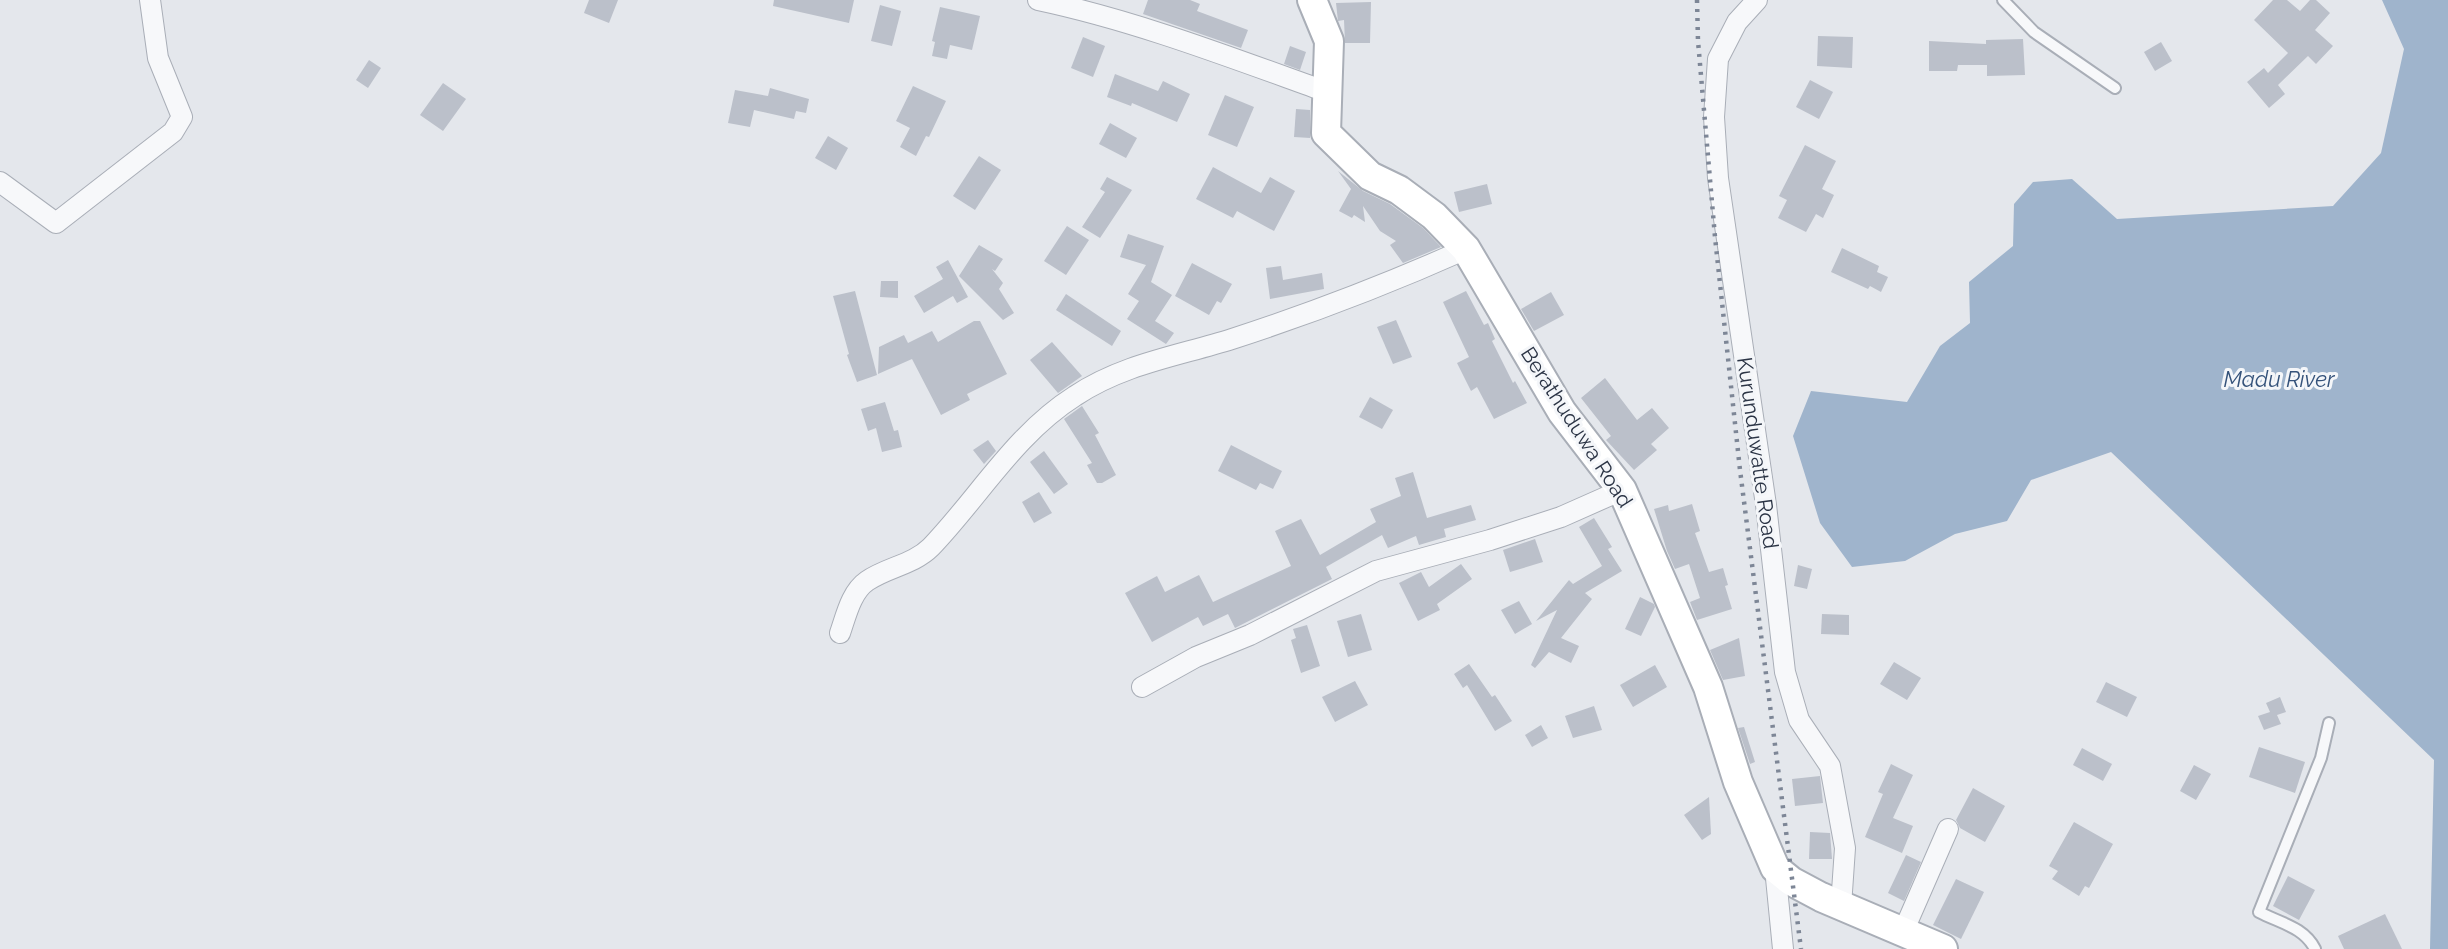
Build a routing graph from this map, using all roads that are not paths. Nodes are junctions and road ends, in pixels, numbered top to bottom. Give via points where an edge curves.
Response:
1 (150, 0) edge
2 (1038, 0) edge
3 (1312, 0) edge
4 (1757, 0) edge
5 (2003, 0) edge
6 (2115, 88) dead end
7 (1327, 92) junction
8 (0, 182) edge
9 (1466, 249) junction
10 (1622, 490) junction
11 (840, 633) dead end
12 (1142, 687) dead end
13 (2330, 723) dead end
14 (1948, 829) dead end
15 (1775, 868) junction
16 (1841, 906) junction
17 (1903, 932) junction
18 (1783, 949) edge
19 (1943, 949) edge
20 (2315, 949) edge

1 - 8 street via 158,58 182,117 173,132 56,223
2 - 7 street via 1197,45
3 - 7 street, Berathuduwa Road via 1329,41
4 - 16 street, Kurunduwatte Road via 1737,22 1718,59 1714,117 1718,178 1766,505 1785,672 1799,720 1830,766 1845,848
5 - 6 lane via 2034,32
7 - 9 street, Berathuduwa Road via 1326,133 1370,176 1399,190 1434,216
9 - 10 street, Berathuduwa Road via 1562,412
9 - 11 street via 1327,306 1232,339 1132,366 1072,397 1006,457 929,549 866,582 850,602
10 - 12 street via 1561,517 1376,571
10 - 15 street, Berathuduwa Road via 1708,687 1738,782
13 - 20 lane via 2321,758 2259,912 2293,927 2310,939
14 - 17 street
15 - 16 street via 1791,881
15 - 18 street
16 - 17 street
17 - 19 street

